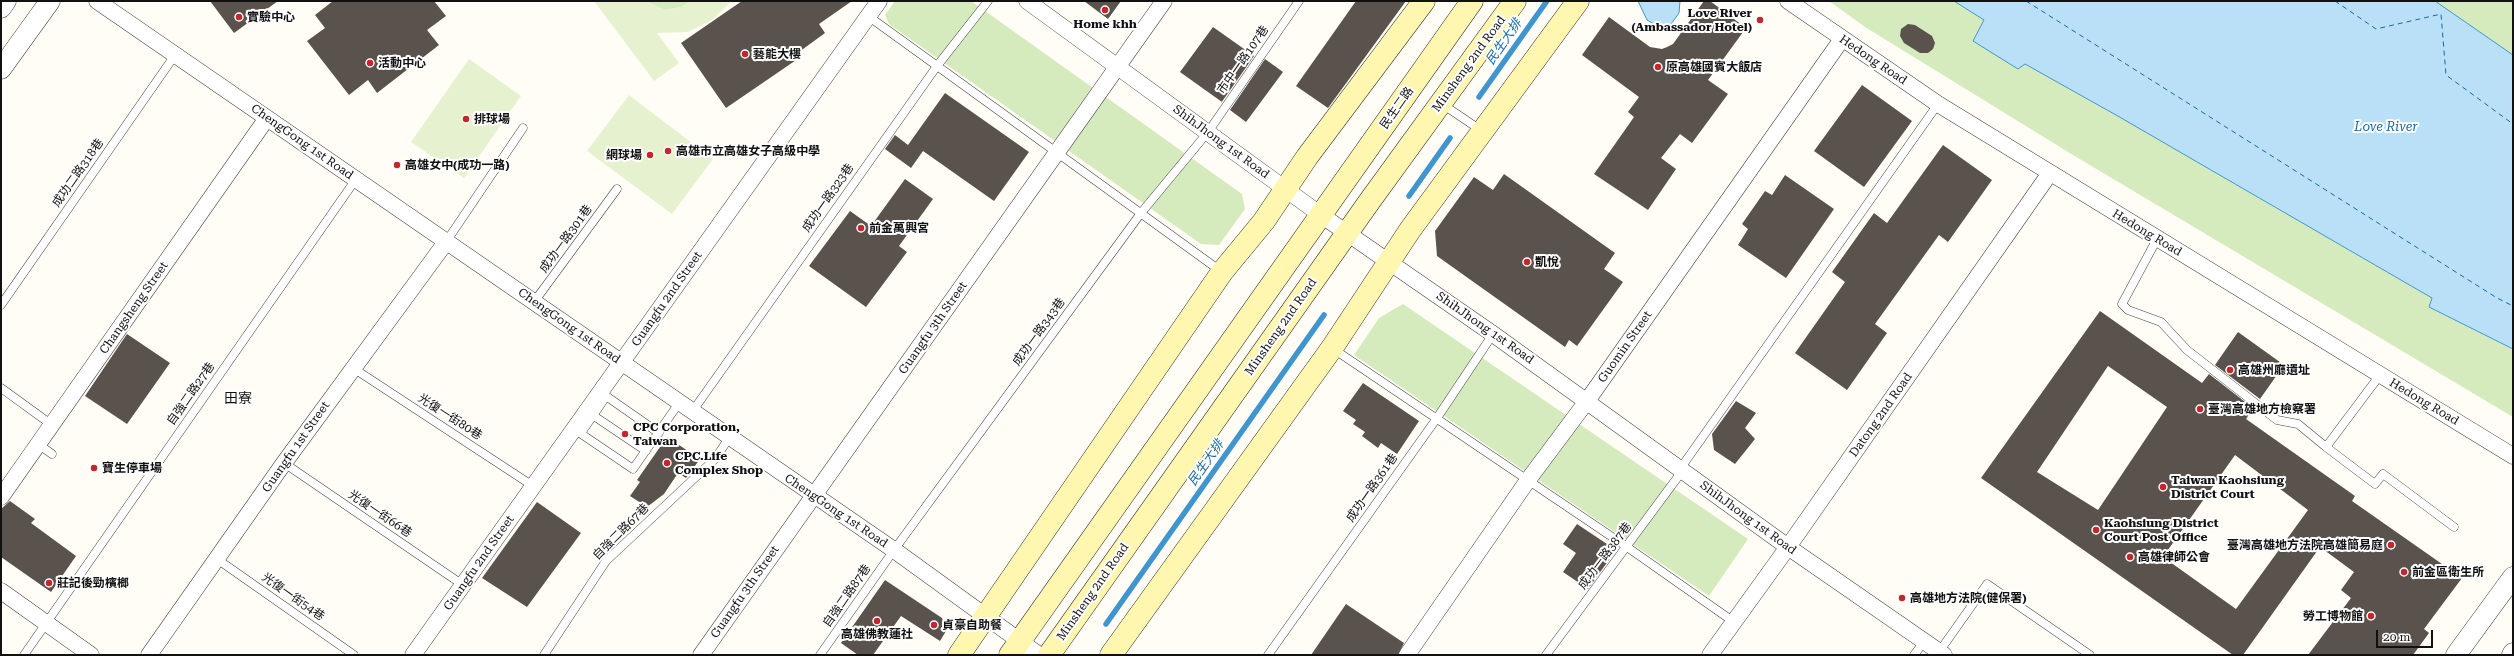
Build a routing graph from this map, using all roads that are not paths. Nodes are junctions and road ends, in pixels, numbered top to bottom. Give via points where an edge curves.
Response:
1 (6, 1) edge
2 (50, 1) edge
3 (97, 1) edge
4 (879, 1) edge
5 (988, 1) edge
6 (1027, 1) edge
7 (1164, 1) edge
8 (1299, 1) edge
9 (1424, 1) edge
10 (1472, 1) edge
11 (1515, 1) edge
12 (1578, 1) edge
13 (1788, 1) edge
14 (1, 8) edge
15 (868, 16) junction
16 (1842, 39) junction
17 (175, 55) junction
18 (937, 66) junction
19 (1117, 67) junction
20 (1, 69) edge
21 (1441, 103) junction
22 (1938, 104) junction
23 (267, 118) junction
24 (523, 128) dead end
25 (1482, 131) junction
26 (1208, 132) junction
27 (1057, 152) junction
28 (2050, 173) junction
29 (356, 179) junction
30 (1285, 188) junction
31 (617, 189) dead end
32 (1141, 213) junction
33 (1321, 215) junction
34 (1348, 233) junction
35 (2157, 239) junction
36 (446, 242) junction
37 (1389, 262) junction
38 (1222, 272) junction
39 (534, 302) junction
40 (1, 305) edge
41 (1493, 334) junction
42 (1332, 348) junction
43 (621, 362) junction
44 (353, 368) junction
45 (2380, 375) junction
46 (1, 388) edge
47 (605, 392) junction
48 (1587, 400) junction
49 (685, 408) junction
50 (594, 416) junction
51 (1437, 418) junction
52 (52, 425) junction
53 (577, 431) junction
54 (658, 433) junction
55 (729, 438) junction
56 (38, 444) junction
57 (2326, 447) junction
58 (646, 451) junction
59 (52, 454) dead end
60 (2513, 456) edge
61 (284, 463) junction
62 (1682, 470) junction
63 (1528, 480) junction
64 (533, 486) junction
65 (814, 496) junction
66 (1, 497) edge
67 (2454, 526) dead end
68 (1627, 547) junction
69 (1788, 547) junction
70 (894, 550) junction
71 (217, 559) junction
72 (2513, 577) edge
73 (463, 585) junction
74 (1, 591) edge
75 (985, 617) junction
76 (1734, 622) junction
77 (46, 624) junction
78 (1924, 642) junction
79 (1014, 648) edge
80 (1942, 653) edge
81 (24, 655) edge
82 (91, 655) edge
83 (149, 655) edge
84 (354, 655) edge
85 (413, 655) edge
86 (544, 655) edge
87 (701, 655) edge
88 (820, 655) edge
89 (959, 655) edge
90 (1039, 655) edge
91 (1049, 655) edge
92 (1111, 655) edge
93 (1268, 655) edge
94 (1407, 655) edge
95 (1546, 655) edge
96 (1710, 655) edge
97 (1914, 655) edge
98 (2090, 655) edge
99 (2456, 655) edge

1 - 14 street
2 - 20 street
3 - 17 street, ChengGong 1st Road
4 - 15 street, Guangfu 2nd Street
5 - 18 lane, 成功一路323巷
6 - 19 street, ShihJhong 1st Road
7 - 19 street, Guangfu 3th Street
8 - 26 lane, 市中一路107巷
9 - 30 main road
10 - 33 main road, 民生二路
11 - 21 main road, Minsheng 2nd Road
12 - 25 main road
13 - 16 street, Hedong Road
15 - 18 lane
15 - 43 street, Guangfu 2nd Street
16 - 22 street, Hedong Road
16 - 48 street, Guomin Street
17 - 23 street, ChengGong 1st Road
17 - 40 lane, 成功二路318巷
18 - 27 lane
18 - 49 lane, 成功一路323巷
19 - 26 street, ShihJhong 1st Road
19 - 27 street, Guangfu 3th Street
21 - 25 lane
21 - 34 main road, Minsheng 2nd Road
22 - 28 street, Hedong Road
22 - 62 lane, 成功一路387巷
23 - 29 street, ChengGong 1st Road
23 - 52 street, Changsheng Street
24 - 36 lane
25 - 37 main road
26 - 30 street, ShihJhong 1st Road
26 - 32 lane, 成功一路343巷
27 - 32 lane
27 - 65 street, Guangfu 3th Street
28 - 35 street, Hedong Road
28 - 69 street, Datong 2nd Road
29 - 36 street, ChengGong 1st Road
29 - 77 lane, 自強二路27巷
30 - 33 street, ShihJhong 1st Road
30 - 38 main road via 1264,221
31 - 39 lane, 成功一路301巷
32 - 38 lane
32 - 70 lane, 成功一路343巷
33 - 34 street, ShihJhong 1st Road
33 - 79 main road
34 - 37 street, ShihJhong 1st Road
34 - 91 main road, Minsheng 2nd Road
35 - 45 street, Hedong Road
35 - 57 lane via 2121,302 2123,306 2161,322 2188,350 2272,417 2302,426
36 - 39 street, ChengGong 1st Road
36 - 44 street, Guangfu 1st Street
37 - 41 street, ShihJhong 1st Road
37 - 42 main road
38 - 75 main road
39 - 43 street, ChengGong 1st Road
41 - 48 street, ShihJhong 1st Road
41 - 51 lane, 成功一路361巷
42 - 51 lane
42 - 92 main road
43 - 47 street, Guangfu 2nd Street
43 - 49 street, ChengGong 1st Road
44 - 61 street, Guangfu 1st Street
44 - 64 lane, 光復一街80巷
45 - 57 lane
45 - 60 street, Hedong Road
46 - 52 lane
47 - 50 lane
47 - 53 street, Guangfu 2nd Street
47 - 54 lane
48 - 62 street, ShihJhong 1st Road
48 - 63 street, Guomin Street
49 - 54 lane, 成功一路323巷
49 - 55 street, ChengGong 1st Road
50 - 53 lane
50 - 58 lane
51 - 63 lane
51 - 93 lane, 成功一路361巷
52 - 56 street, Changsheng Street
53 - 58 lane, 成功一路323巷 via 633,469
53 - 64 street, Guangfu 2nd Street
54 - 58 lane, 成功一路323巷
55 - 65 street, ChengGong 1st Road
55 - 86 lane, 自強二路67巷 via 715,459 606,561
56 - 59 lane
56 - 66 street, Changsheng Street
57 - 67 lane via 2375,484 2383,474
61 - 71 street, Guangfu 1st Street
61 - 73 lane, 光復一街66巷
62 - 68 lane, 成功一路387巷
62 - 69 street, ShihJhong 1st Road
63 - 68 lane
63 - 94 street, Guomin Street
64 - 73 street, Guangfu 2nd Street
65 - 70 street, ChengGong 1st Road
65 - 87 street, Guangfu 3th Street
68 - 76 lane
68 - 95 lane, 成功一路387巷
69 - 76 street, Datong 2nd Road
69 - 78 street, ShihJhong 1st Road
70 - 75 street, ChengGong 1st Road
70 - 88 lane, 自強二路87巷
71 - 83 street, Guangfu 1st Street
71 - 84 lane, 光復一街54巷
72 - 99 street
73 - 85 street, Guangfu 2nd Street
74 - 77 street
75 - 79 street, ChengGong 1st Road
75 - 89 main road
76 - 96 street, Datong 2nd Road
77 - 81 lane, 自強二路27巷
77 - 82 street
78 - 80 street, ShihJhong 1st Road
78 - 97 lane
79 - 90 street, ChengGong 1st Road
80 - 98 lane via 1987,584

